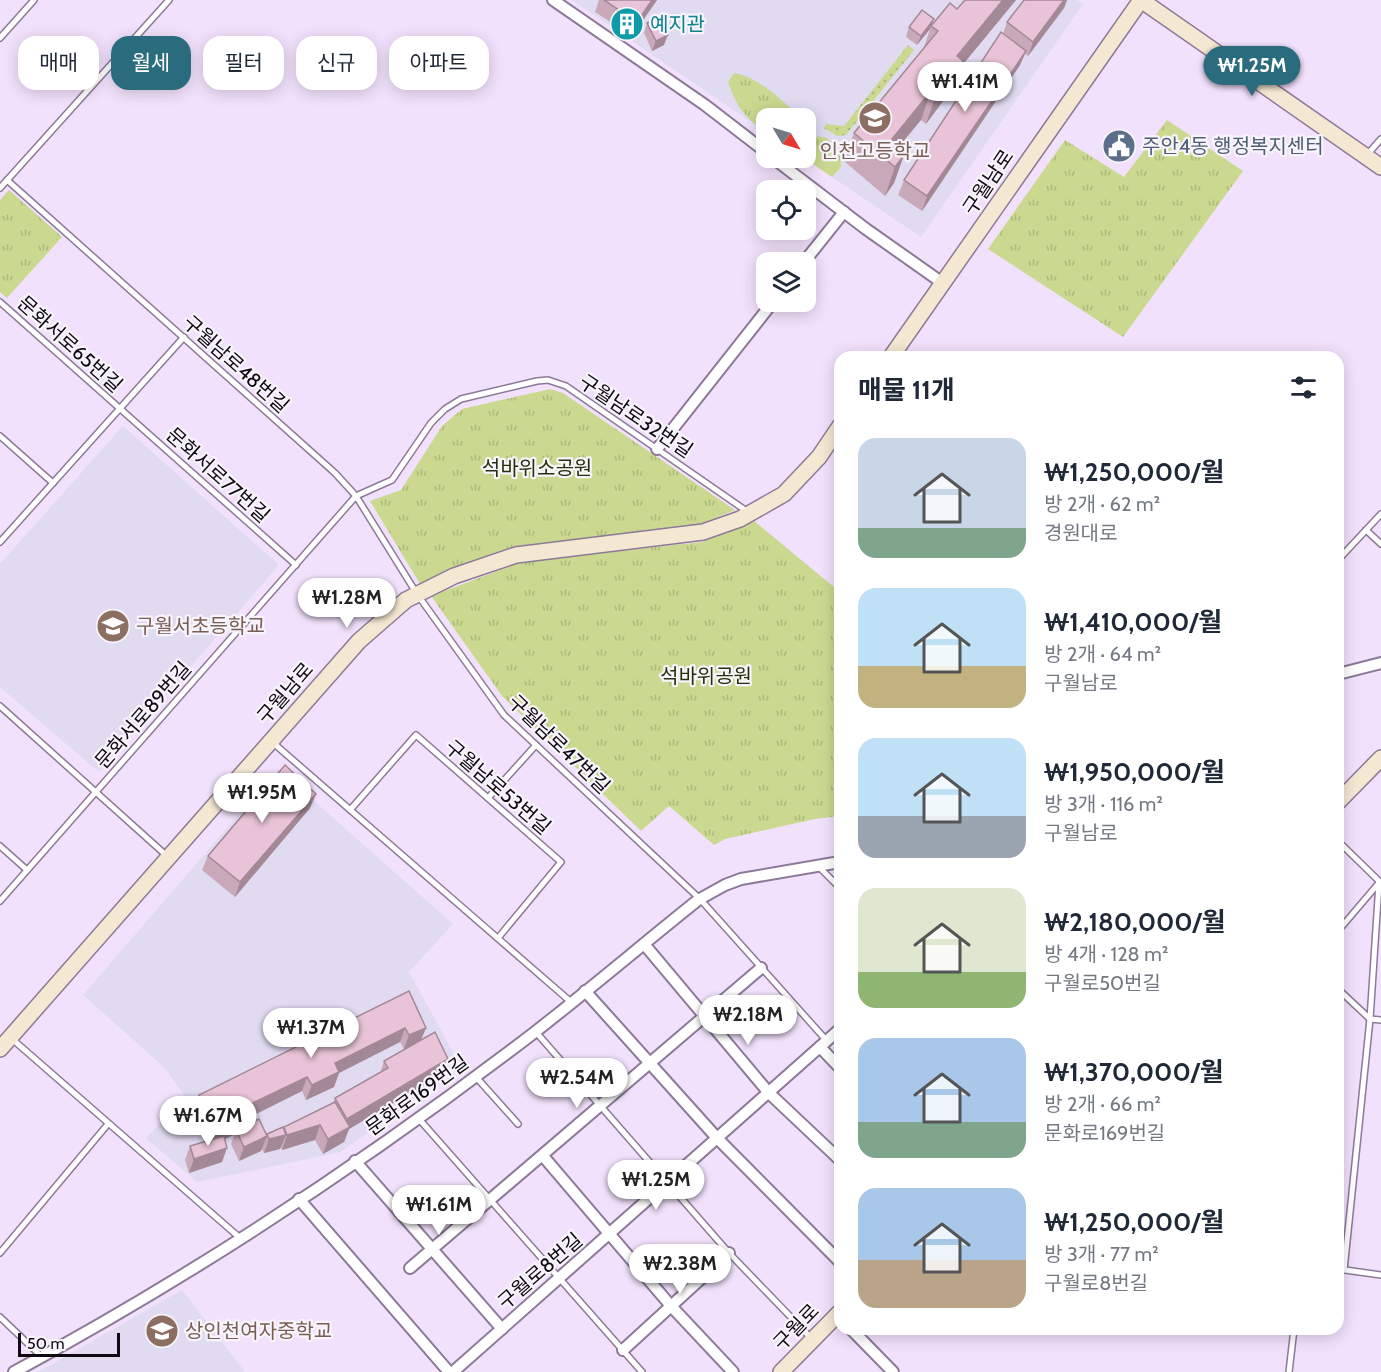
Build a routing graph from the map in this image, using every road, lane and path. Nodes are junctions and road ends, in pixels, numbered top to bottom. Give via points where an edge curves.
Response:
1 (34, 0) edge
2 (169, 0) edge
3 (553, 0) edge
4 (1141, 0) edge
5 (0, 38) edge
6 (1381, 139) edge
7 (756, 144) edge
8 (1366, 156) junction
9 (1381, 167) edge
10 (786, 168) edge
11 (7, 180) junction
12 (0, 188) edge
13 (844, 212) junction
14 (812, 252) edge
15 (944, 284) junction
16 (0, 302) edge
17 (765, 312) edge
18 (184, 338) junction
19 (895, 351) edge
20 (120, 408) junction
21 (834, 435) edge
22 (0, 436) edge
23 (657, 449) junction
24 (53, 483) junction
25 (356, 496) junction
26 (750, 514) junction
27 (1381, 514) edge
28 (1366, 530) junction
29 (0, 542) edge
30 (1381, 544) edge
31 (1344, 554) edge
32 (296, 565) junction
33 (417, 594) junction
34 (1381, 663) edge
35 (1344, 672) edge
36 (0, 706) edge
37 (271, 741) junction
38 (536, 745) junction
39 (1381, 758) edge
40 (96, 792) junction
41 (1344, 796) edge
42 (488, 798) junction
43 (350, 810) junction
44 (0, 846) edge
45 (1344, 846) edge
46 (168, 857) junction
47 (834, 863) edge
48 (818, 866) junction
49 (27, 870) junction
50 (834, 882) edge
51 (1380, 883) edge
52 (700, 899) junction
53 (0, 901) edge
54 (1344, 924) edge
55 (498, 938) junction
56 (644, 944) junction
57 (761, 968) junction
58 (585, 991) junction
59 (1344, 995) edge
60 (571, 1002) junction
61 (704, 1016) junction
62 (1370, 1019) junction
63 (1381, 1020) edge
64 (535, 1031) junction
65 (834, 1035) edge
66 (5, 1043) edge
67 (824, 1044) junction
68 (834, 1059) edge
69 (652, 1062) junction
70 (475, 1076) junction
71 (769, 1093) junction
72 (601, 1107) junction
73 (417, 1117) junction
74 (108, 1124) junction
75 (518, 1124) dead end
76 (717, 1138) junction
77 (834, 1155) edge
78 (543, 1156) junction
79 (356, 1161) junction
80 (666, 1184) junction
81 (299, 1199) junction
82 (490, 1200) junction
83 (609, 1234) junction
84 (240, 1238) junction
85 (1344, 1244) edge
86 (431, 1250) junction
87 (0, 1253) edge
88 (729, 1253) junction
89 (834, 1256) edge
90 (410, 1268) dead end
91 (1344, 1270) edge
92 (1381, 1275) edge
93 (559, 1278) junction
94 (671, 1306) junction
95 (0, 1317) edge
96 (834, 1320) edge
97 (502, 1329) junction
98 (857, 1335) edge
99 (1293, 1335) edge
100 (813, 1340) junction
101 (623, 1350) junction
102 (42, 1357) junction
103 (14, 1372) edge
104 (448, 1372) edge
105 (453, 1372) edge
106 (642, 1372) edge
107 (733, 1372) edge
108 (781, 1372) edge
109 (894, 1372) edge
110 (1289, 1372) edge

1 - 5 lane
2 - 11 lane
3 - 7 street
4 - 8 street
4 - 15 street, 구월남로
6 - 8 lane
8 - 9 street
10 - 13 street
11 - 12 lane
11 - 18 lane, 구월남로48번길
13 - 14 street
13 - 15 street
15 - 19 street, 구월남로
16 - 20 lane, 문화서로65번길
17 - 23 street
18 - 20 lane
18 - 25 lane, 구월남로48번길
20 - 24 lane
20 - 32 lane, 문화서로77번길
21 - 26 street, 구월남로 via 784,494
22 - 24 lane
23 - 25 lane, 구월남로32번길 via 566,386 537,381 473,394 453,404 431,423 392,480
23 - 26 lane, 구월남로32번길
24 - 29 lane
25 - 32 lane, 문화서로89번길
25 - 33 lane, 구월남로48번길
26 - 33 street, 구월남로 via 703,532 516,555 454,576
27 - 28 lane
28 - 30 lane
28 - 31 lane
32 - 40 lane, 문화서로89번길
33 - 37 street, 구월남로 via 359,640
33 - 38 lane, 구월남로47번길 via 492,700
34 - 35 street
36 - 40 lane
37 - 43 lane
37 - 46 street, 구월남로
38 - 42 lane
38 - 52 lane, 구월남로47번길
39 - 41 street
40 - 46 lane
40 - 49 lane, 문화서로89번길
42 - 43 lane, 구월남로53번길 via 416,735
42 - 55 lane, 구월남로53번길 via 561,862
43 - 55 lane
44 - 49 lane
45 - 51 lane
46 - 66 street, 구월남로
47 - 48 street, 문화로169번길
48 - 50 lane
48 - 52 street, 문화로169번길 via 741,879
49 - 53 lane, 문화서로89번길
51 - 54 lane
51 - 62 lane
52 - 56 street, 문화로169번길
52 - 57 lane, 구월남로47번길
55 - 60 lane
56 - 58 street, 문화로169번길
56 - 61 street
57 - 61 street
57 - 67 lane, 구월남로47번길
58 - 60 street, 문화로169번길
58 - 69 street
59 - 62 lane
60 - 64 street, 문화로169번길
61 - 69 street
61 - 71 street
62 - 63 lane
62 - 85 lane
64 - 70 street, 문화로169번길
64 - 72 lane
65 - 67 street, 구월로8번길
66 - 74 lane
67 - 68 street
67 - 71 street, 구월로8번길
69 - 72 street
69 - 76 street
70 - 73 street, 문화로169번길
70 - 75 lane
71 - 76 street, 구월로8번길
71 - 77 street
72 - 78 street
72 - 80 lane
73 - 79 street, 문화로169번길
73 - 82 lane
74 - 84 lane
74 - 87 lane
76 - 80 street, 구월로8번길
76 - 89 street
78 - 82 street
78 - 83 street
79 - 81 street, 문화로169번길
79 - 86 street
80 - 83 street, 구월로8번길
80 - 88 lane
81 - 84 street, 문화로169번길
81 - 104 street
82 - 86 street
82 - 93 lane
83 - 93 street, 구월로8번길
83 - 94 street
84 - 102 street, 문화로169번길
86 - 90 street
86 - 97 street
88 - 94 street
88 - 100 lane
91 - 92 lane
93 - 97 street, 구월로8번길
93 - 101 lane
94 - 101 street
94 - 107 street
95 - 102 lane
96 - 100 street, 구월로
97 - 105 street, 구월로8번길
98 - 109 street
99 - 110 lane
100 - 108 street, 구월로
101 - 106 lane
102 - 103 street, 문화로169번길

